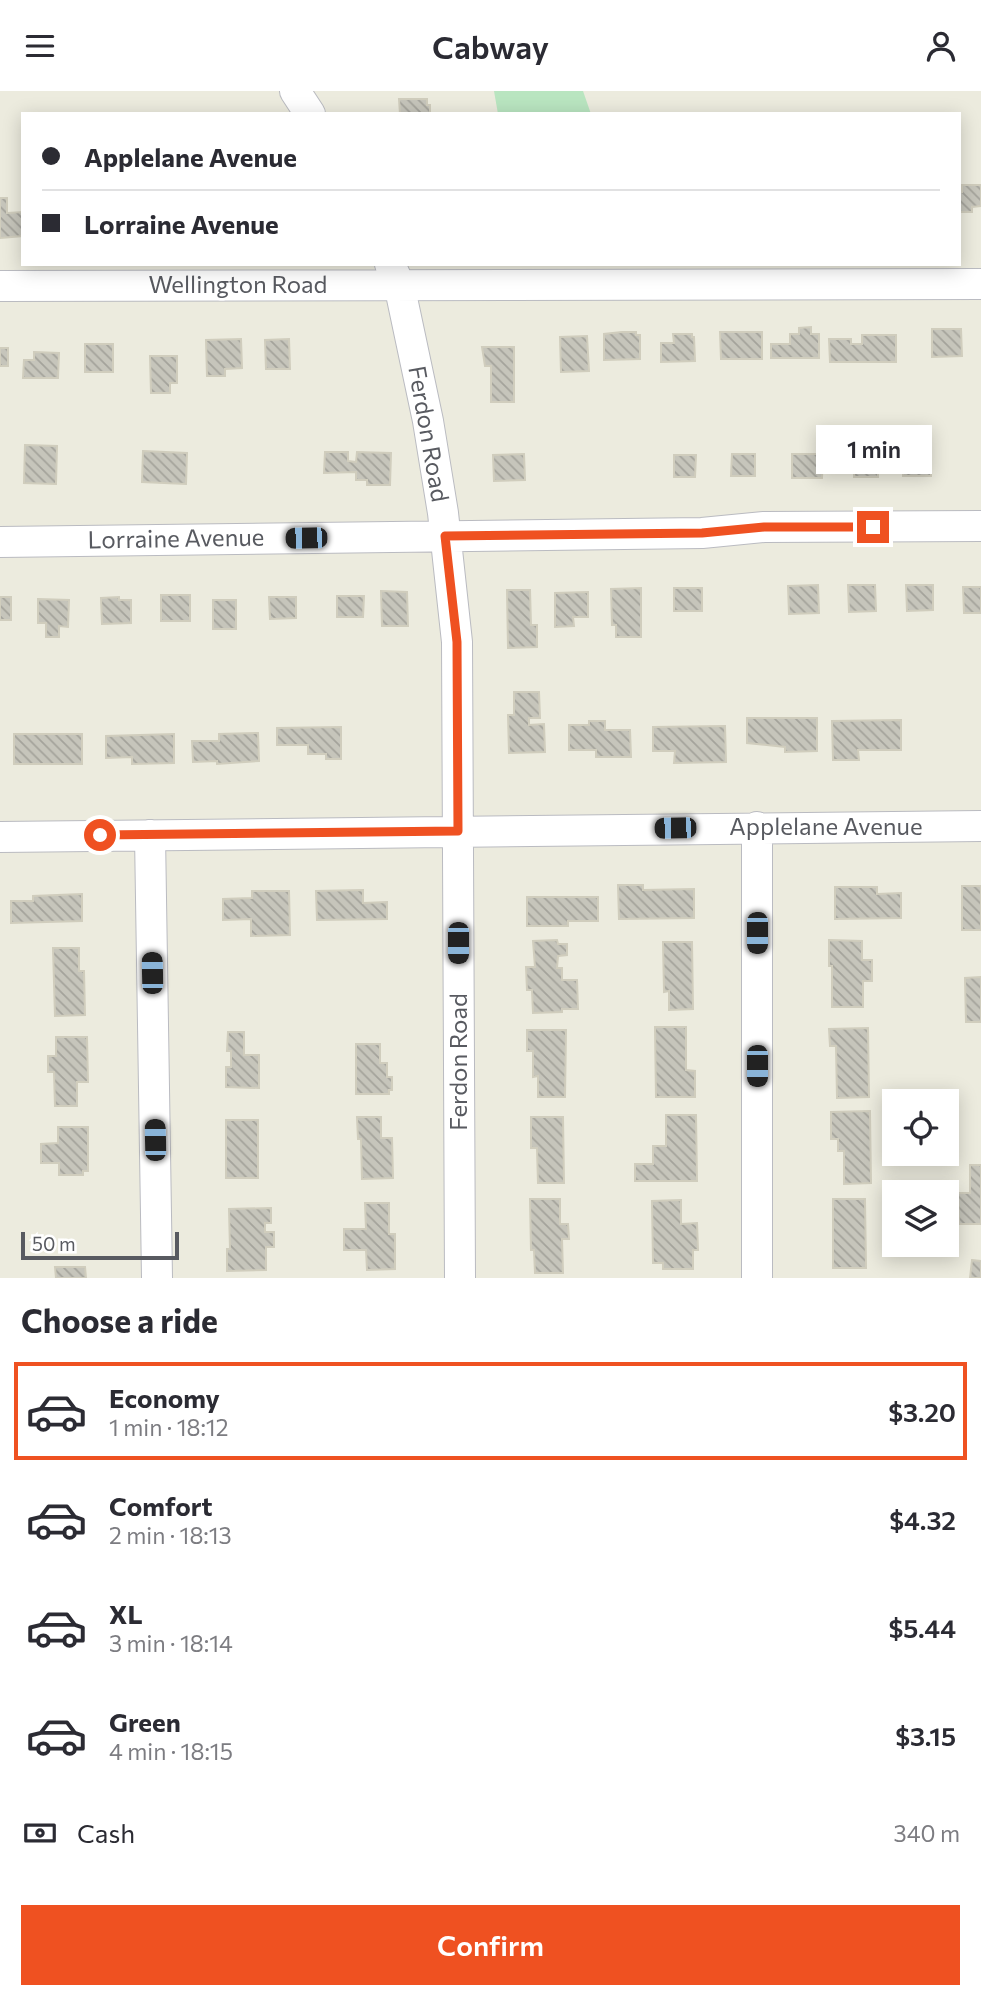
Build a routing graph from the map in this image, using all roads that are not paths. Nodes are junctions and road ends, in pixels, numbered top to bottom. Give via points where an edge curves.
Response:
1 (295, 91) edge
2 (309, 112) edge
3 (395, 274) edge
4 (981, 284) edge
5 (0, 286) edge
6 (981, 526) edge
7 (445, 536) junction
8 (0, 542) edge
9 (981, 826) edge
10 (757, 827) junction
11 (458, 831) junction
12 (150, 835) junction
13 (0, 837) edge
14 (156, 1278) edge
15 (460, 1278) edge
16 (757, 1278) edge

1 - 2 street
3 - 4 street, Wellington Road
3 - 5 street, Wellington Road
3 - 7 street, Ferdon Road via 428,421
6 - 7 street, Lorraine Avenue
7 - 8 street, Lorraine Avenue
7 - 11 street, Ferdon Road via 457,642
9 - 10 street, Applelane Avenue
10 - 11 street, Applelane Avenue
10 - 16 street
11 - 12 street, Applelane Avenue
11 - 15 street, Ferdon Road
12 - 13 street, Applelane Avenue
12 - 14 street

